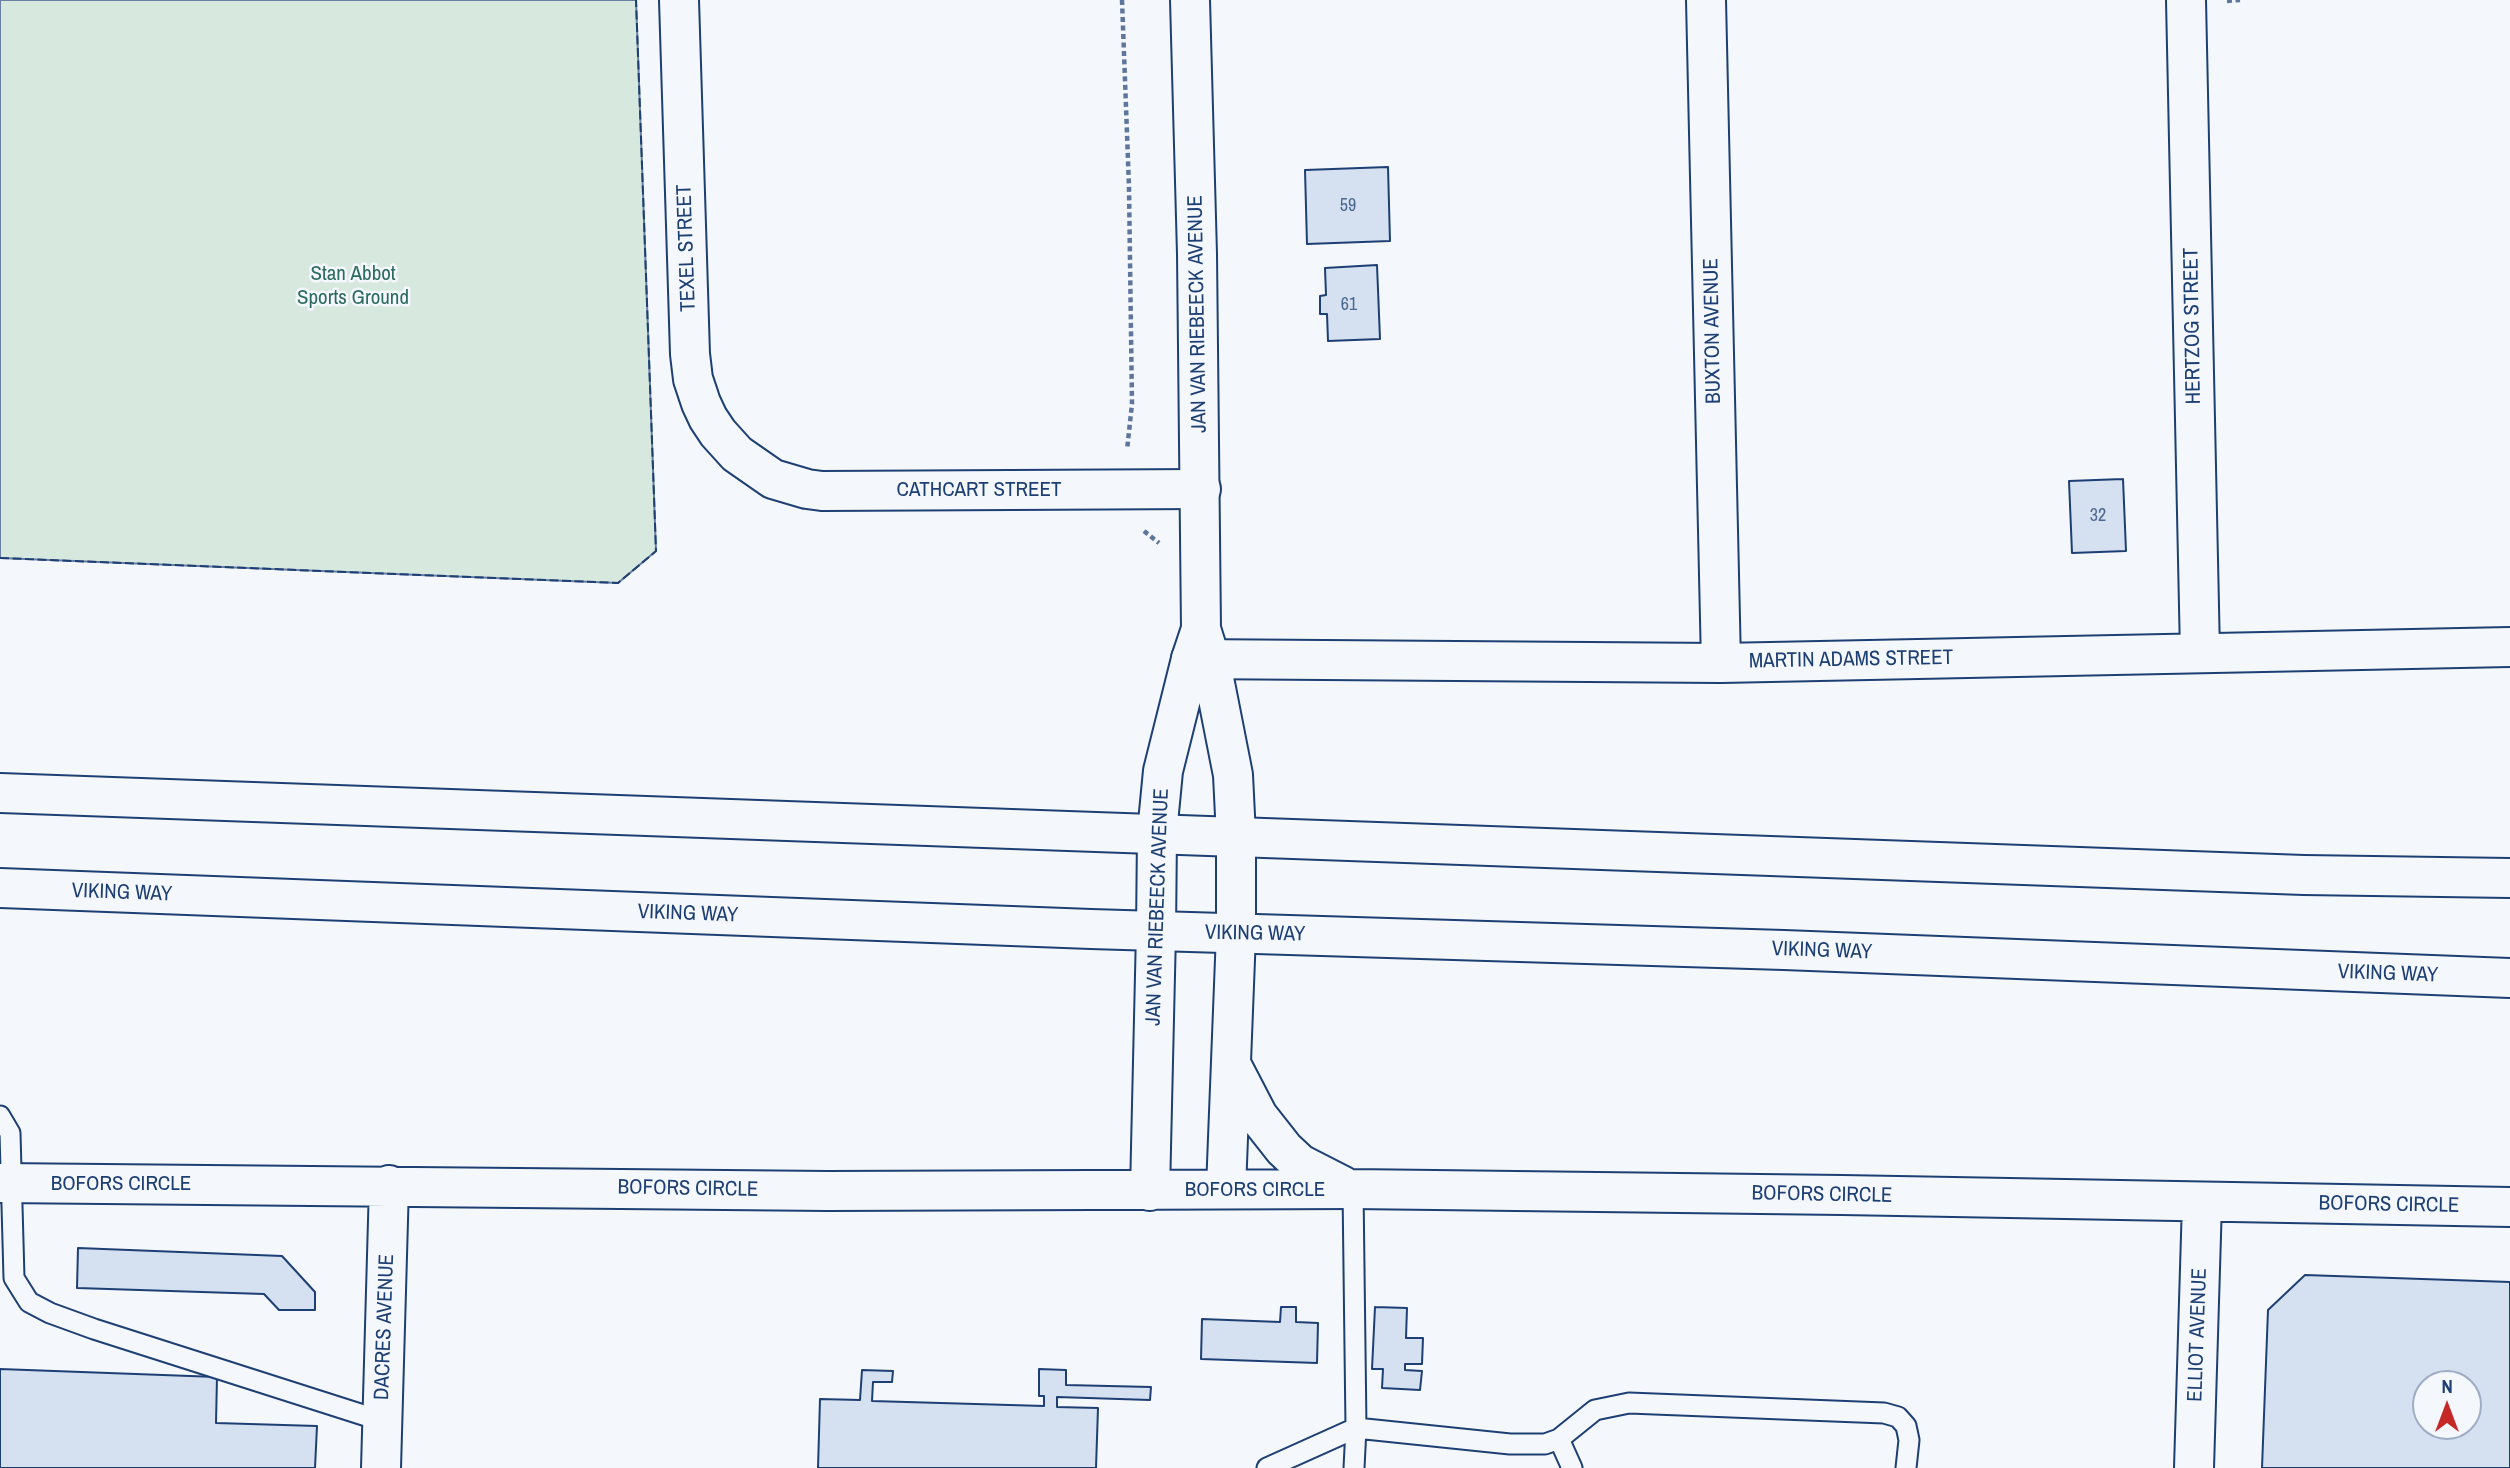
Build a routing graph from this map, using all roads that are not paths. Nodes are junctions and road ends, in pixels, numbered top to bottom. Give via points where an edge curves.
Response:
1 (680, 0) edge
2 (1190, 0) edge
3 (1706, 0) edge
4 (2186, 0) edge
5 (760, 471) joint
6 (1201, 489) junction
7 (2510, 647) edge
8 (1201, 648) junction
9 (2200, 653) junction
10 (1721, 663) junction
11 (0, 793) edge
12 (1157, 833) junction
13 (1236, 836) junction
14 (2510, 878) edge
15 (0, 888) edge
16 (1156, 932) junction
17 (1236, 934) junction
18 (2510, 978) edge
19 (1230, 1063) junction
20 (0, 1116) edge
21 (6, 1183) edge
22 (389, 1185) junction
23 (1226, 1189) junction
24 (1353, 1189) junction
25 (1150, 1191) junction
26 (2202, 1202) junction
27 (2510, 1207) edge
28 (382, 1421) junction
29 (1356, 1429) junction
30 (1559, 1439) junction
31 (381, 1468) edge
32 (1267, 1468) edge
33 (1354, 1468) edge
34 (1572, 1468) edge
35 (1906, 1468) edge
36 (2193, 1468) edge

1 - 5 street, TEXEL STREET via 693,379 718,433
2 - 6 street, JAN VAN RIEBEECK AVENUE
3 - 10 street, BUXTON AVENUE
4 - 9 street, HERTZOG STREET
5 - 6 street, CATHCART STREET via 787,484 822,491
6 - 8 street, JAN VAN RIEBEECK AVENUE
7 - 9 street, MARTIN ADAMS STREET
8 - 10 street, MARTIN ADAMS STREET
8 - 12 street, JAN VAN RIEBEECK AVENUE via 1164,771
8 - 13 street, JAN VAN RIEBEECK AVENUE via 1233,775
9 - 10 street, MARTIN ADAMS STREET
11 - 12 street
12 - 13 street
12 - 16 street, JAN VAN RIEBEECK AVENUE
13 - 14 street via 2304,875
13 - 17 street, JAN VAN RIEBEECK AVENUE
15 - 16 street, VIKING WAY
16 - 17 street, VIKING WAY
16 - 25 street, JAN VAN RIEBEECK AVENUE
17 - 18 street, VIKING WAY
17 - 19 street, JAN VAN RIEBEECK AVENUE
19 - 23 street, JAN VAN RIEBEECK AVENUE
19 - 24 street via 1258,1116 1284,1149 1318,1175
20 - 21 lane via 10,1133
21 - 22 street, BOFORS CIRCLE
21 - 28 lane via 14,1278 29,1302 94,1329
22 - 25 street, BOFORS CIRCLE
22 - 28 street, DACRES AVENUE
23 - 24 street, BOFORS CIRCLE
23 - 25 street, BOFORS CIRCLE
24 - 26 street, BOFORS CIRCLE
24 - 29 lane
26 - 27 street, BOFORS CIRCLE
26 - 36 street, ELLIOT AVENUE
28 - 31 street, DACRES AVENUE
29 - 30 lane via 1536,1445
29 - 32 lane
29 - 33 lane
30 - 34 lane
30 - 35 lane via 1595,1410 1629,1403 1884,1413 1898,1417 1906,1426

